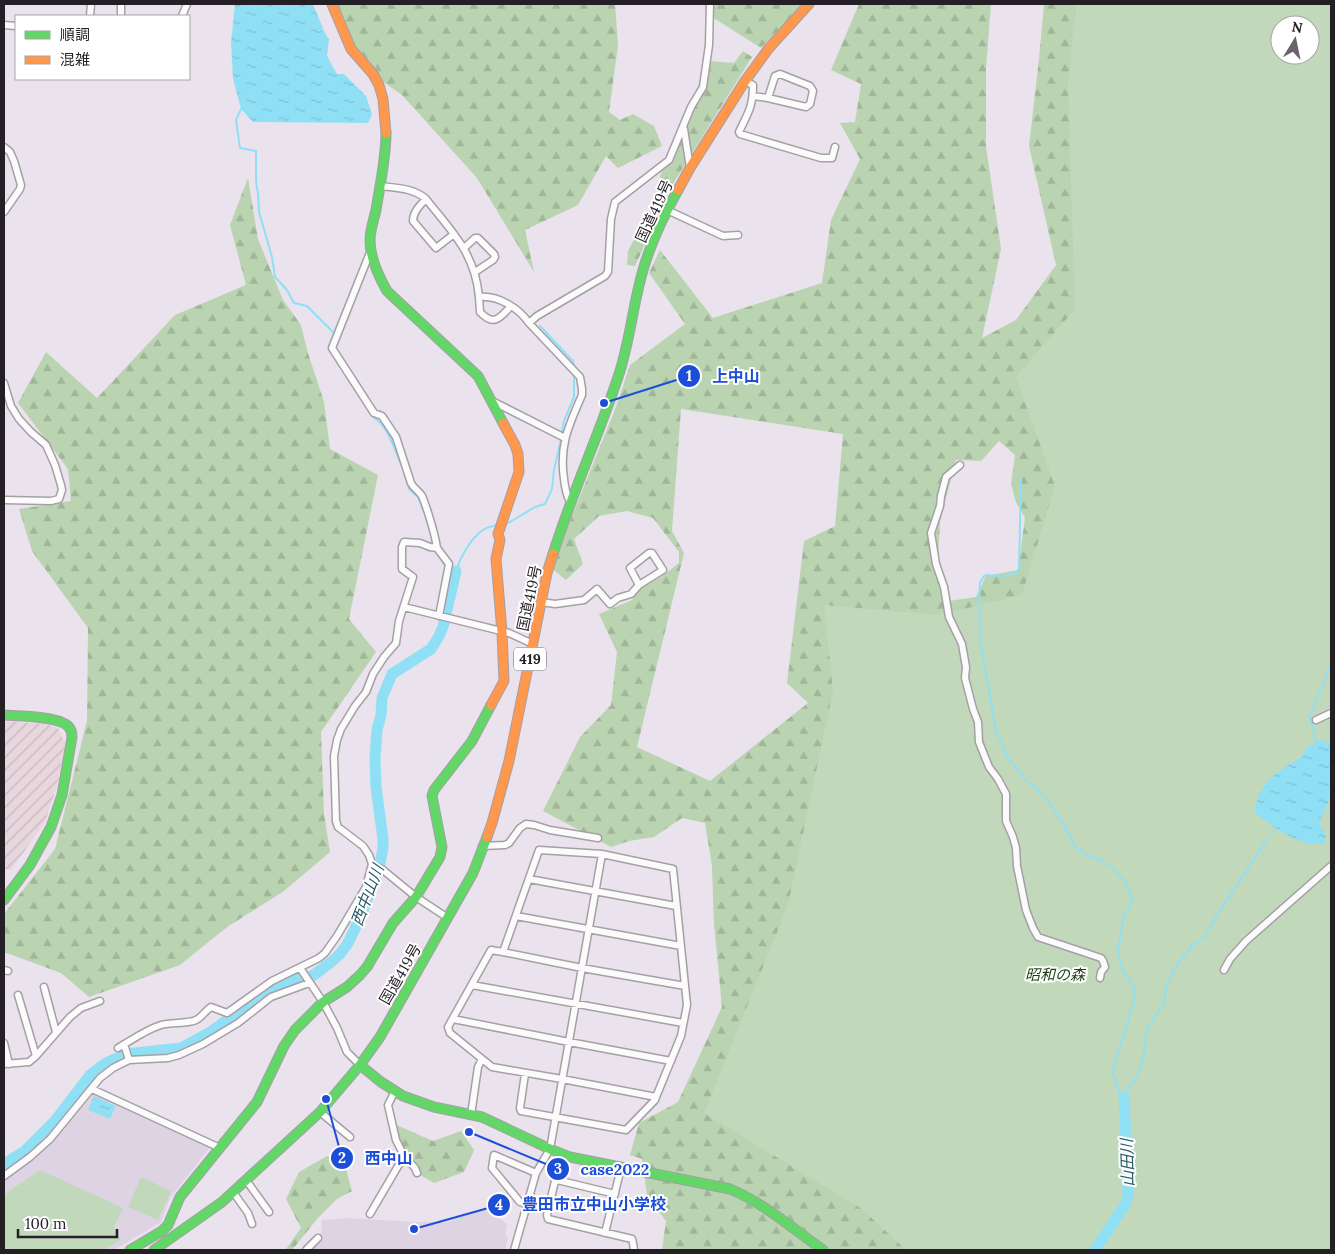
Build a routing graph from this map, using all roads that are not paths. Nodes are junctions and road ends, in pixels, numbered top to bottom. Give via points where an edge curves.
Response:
1 (332, 4) edge
2 (710, 4) edge
3 (809, 4) edge
4 (745, 82) junction
5 (753, 96) junction
6 (768, 98) junction
7 (684, 127) junction
8 (4, 147) edge
9 (834, 147) dead end
10 (690, 168) junction
11 (380, 186) junction
12 (426, 199) junction
13 (668, 210) junction
14 (4, 212) edge
15 (454, 234) junction
16 (738, 235) dead end
17 (464, 248) junction
18 (371, 250) junction
19 (475, 272) junction
20 (479, 297) junction
21 (511, 306) junction
22 (529, 323) junction
23 (4, 383) edge
24 (491, 400) junction
25 (565, 438) junction
26 (960, 465) dead end
27 (4, 500) edge
28 (570, 502) junction
29 (437, 548) junction
30 (639, 586) junction
31 (541, 602) junction
32 (404, 608) junction
33 (440, 617) junction
34 (502, 632) junction
35 (533, 644) junction
36 (1331, 713) edge
37 (4, 715) edge
38 (1316, 720) dead end
39 (598, 838) dead end
40 (482, 846) junction
41 (602, 854) junction
42 (373, 864) junction
43 (1331, 866) edge
44 (529, 879) junction
45 (596, 891) junction
46 (416, 897) junction
47 (4, 900) edge
48 (676, 906) junction
49 (516, 916) junction
50 (448, 918) junction
51 (589, 930) junction
52 (681, 946) junction
53 (503, 952) junction
54 (300, 968) junction
55 (582, 968) junction
56 (1224, 970) dead end
57 (1100, 978) dead end
58 (308, 981) junction
59 (472, 985) junction
60 (685, 986) junction
61 (44, 987) dead end
62 (18, 995) dead end
63 (100, 1001) dead end
64 (323, 1002) junction
65 (576, 1004) junction
66 (453, 1019) junction
67 (683, 1024) junction
68 (56, 1032) junction
69 (569, 1042) junction
70 (4, 1043) edge
71 (36, 1056) junction
72 (128, 1059) junction
73 (482, 1059) junction
74 (671, 1061) junction
75 (6, 1064) edge
76 (360, 1065) junction
77 (525, 1074) junction
78 (562, 1079) junction
79 (92, 1089) junction
80 (395, 1091) junction
81 (656, 1097) junction
82 (320, 1112) junction
83 (471, 1115) junction
84 (556, 1117) junction
85 (350, 1137) dead end
86 (220, 1148) junction
87 (550, 1149) junction
88 (404, 1156) junction
89 (621, 1168) junction
90 (417, 1173) dead end
91 (536, 1173) junction
92 (4, 1176) edge
93 (246, 1180) junction
94 (233, 1192) junction
95 (614, 1194) junction
96 (527, 1203) junction
97 (269, 1212) dead end
98 (370, 1214) dead end
99 (252, 1224) dead end
100 (605, 1233) junction
101 (318, 1238) dead end
102 (130, 1250) edge
103 (154, 1250) edge
104 (306, 1250) edge
105 (514, 1250) edge
106 (634, 1250) edge
107 (823, 1250) edge

1 - 11 main road via 351,49 379,85 386,127
2 - 7 street via 703,87
3 - 4 main road, 国道419号 / 419 via 768,48
4 - 5 street via 753,85
4 - 10 main road, 国道419号 / 419
5 - 6 street
5 - 9 street via 740,134 821,158 832,158
6 - 6 street via 806,106 810,104 814,91 810,86 780,74 775,76
7 - 10 street
7 - 22 street via 669,160 615,202 608,272
8 - 14 street via 14,161 20,189
10 - 13 main road, 国道419号 / 419
11 - 12 street via 410,190
11 - 18 main road via 370,239
12 - 15 street
12 - 15 street via 418,207 414,221 436,248
13 - 16 street via 723,236
13 - 28 main road, 国道419号 / 419 via 643,269 620,372 606,415
15 - 17 street
17 - 19 street
17 - 19 street via 478,238 494,254 493,260
18 - 24 main road via 387,291 478,376
18 - 29 street via 332,348 374,413 382,416 396,437 414,488 421,494
19 - 20 street
20 - 21 street
20 - 21 street via 480,312 490,320 500,318
21 - 22 street via 524,314
22 - 25 street via 580,377 582,395
23 - 27 street via 19,420 46,445 62,490 59,499 51,501
24 - 25 street
24 - 34 main road via 515,445 520,466 498,534 497,585
25 - 28 street via 563,471
26 - 57 street via 946,477 931,532 949,617 962,644 965,678 978,722 979,742 989,767 1006,794 1006,821 1016,848 1026,910 1033,928 1038,937 1101,958 1105,967
28 - 31 main road, 国道419号 / 419
29 - 32 street via 404,542 402,569 413,577
29 - 33 street via 449,564
30 - 30 street via 630,568 652,553 663,570
30 - 31 street via 631,594 610,604 597,589 584,600 554,604
31 - 35 main road, 国道419号 / 419
32 - 33 street
32 - 42 street via 396,643 373,674 366,692 341,729 334,756 338,827 363,846
33 - 34 street
34 - 35 street
34 - 46 main road via 504,681 472,741 434,790 432,796 442,847 440,857
35 - 40 main road, 国道419号 / 419 via 509,761
36 - 38 street
37 - 47 main road via 61,721 69,727 73,737 61,801 50,831
39 - 40 street via 526,824 505,846
40 - 50 main road, 国道419号 / 419 via 473,872
41 - 44 street via 539,850
41 - 45 street
41 - 48 street via 672,869
42 - 46 street
42 - 54 street via 366,888 337,936 325,953
43 - 56 street via 1246,941
44 - 45 street
44 - 49 street
45 - 48 street
45 - 51 street
46 - 50 street
46 - 64 main road via 393,923 360,975
48 - 52 street
49 - 51 street
49 - 53 street
50 - 76 main road, 国道419号 / 419 via 380,1037
51 - 52 street
51 - 55 street
52 - 60 street
53 - 55 street
53 - 59 street via 491,950
54 - 58 street
54 - 72 street via 272,981 226,1013 211,1007 198,1020 160,1025 142,1033 122,1046
55 - 60 street
55 - 65 street
58 - 64 street
58 - 72 street via 271,997 238,1022 179,1055
59 - 65 street
59 - 66 street
60 - 67 street via 687,1005
61 - 68 street
62 - 71 street
63 - 68 street via 81,1008
64 - 76 street via 347,1052
64 - 86 main road via 295,1030 257,1102
65 - 67 street
65 - 69 street
66 - 69 street
66 - 73 street via 448,1027 450,1032
67 - 74 street
68 - 71 street
69 - 74 street
69 - 78 street
70 - 75 street
71 - 75 street via 28,1062
72 - 79 street via 100,1078
73 - 77 street via 492,1068
73 - 83 street
74 - 81 street
76 - 80 main road
76 - 82 main road, 国道419号 / 419
77 - 78 street
77 - 84 street via 521,1111
78 - 81 street
78 - 84 street
79 - 86 street
79 - 92 street via 50,1139
80 - 83 main road via 434,1107
80 - 88 street via 388,1105 396,1140
81 - 84 street via 626,1130
82 - 85 street
82 - 93 main road, 国道419号 / 419
83 - 87 main road via 482,1117
84 - 87 street
86 - 102 main road via 180,1197 165,1228
87 - 89 main road via 570,1157
87 - 91 street
88 - 90 street
88 - 98 street
89 - 95 street
89 - 107 main road via 717,1186 742,1194
91 - 96 street
91 - 96 street via 494,1154 492,1168 520,1202
93 - 94 main road, 国道419号 / 419
93 - 97 street
94 - 99 street
94 - 103 main road, 国道419号 / 419
95 - 100 street
95 - 100 street via 557,1180 546,1215 548,1219
96 - 105 street
100 - 106 street via 632,1239
101 - 104 street

